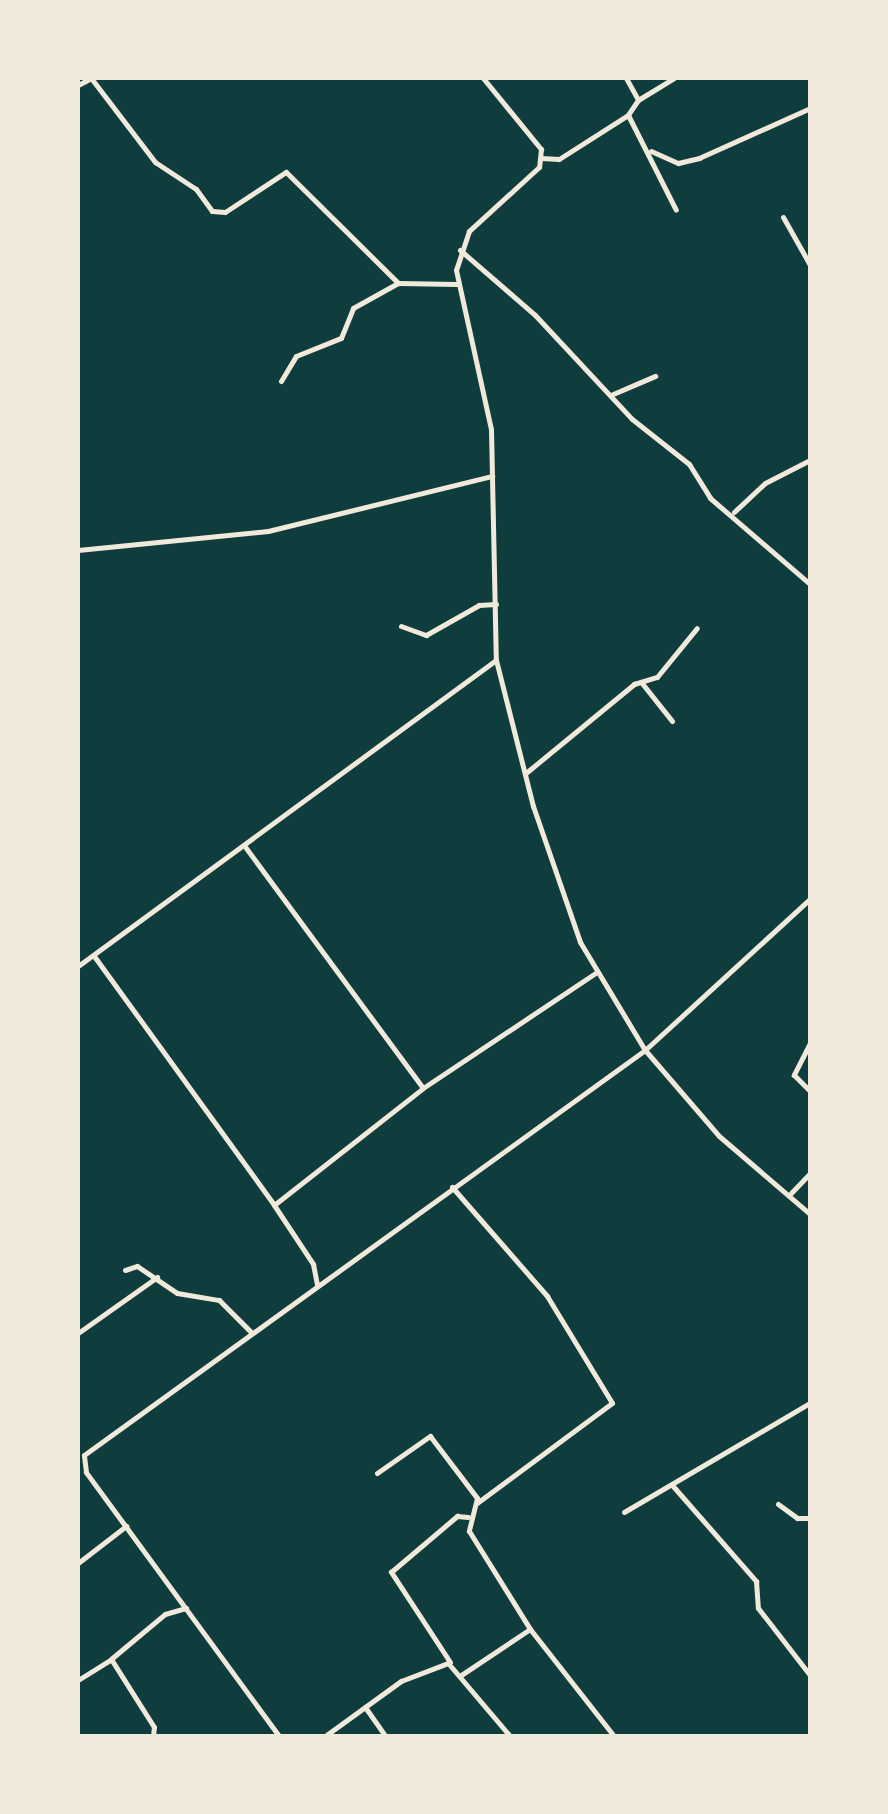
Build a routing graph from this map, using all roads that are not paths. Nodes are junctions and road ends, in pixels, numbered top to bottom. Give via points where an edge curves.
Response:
1 (483, 78) edge
2 (626, 78) edge
3 (674, 78) edge
4 (78, 85) edge
5 (638, 100) junction
6 (810, 108) edge
7 (628, 115) junction
8 (649, 150) junction
9 (541, 158) junction
10 (676, 210) dead end
11 (783, 216) dead end
12 (460, 250) junction
13 (810, 265) edge
14 (398, 283) junction
15 (457, 284) junction
16 (655, 376) dead end
17 (281, 380) dead end
18 (612, 394) junction
19 (810, 460) edge
20 (492, 476) junction
21 (734, 512) junction
22 (78, 550) edge
23 (810, 584) edge
24 (496, 604) junction
25 (401, 626) dead end
26 (697, 628) dead end
27 (496, 660) junction
28 (640, 682) junction
29 (672, 721) dead end
30 (526, 773) junction
31 (246, 848) junction
32 (810, 898) edge
33 (94, 956) junction
34 (78, 966) edge
35 (597, 972) junction
36 (810, 1044) edge
37 (645, 1050) junction
38 (423, 1088) junction
39 (810, 1091) edge
40 (810, 1173) edge
41 (452, 1187) junction
42 (791, 1193) junction
43 (274, 1205) junction
44 (810, 1214) edge
45 (124, 1270) dead end
46 (157, 1276) junction
47 (317, 1284) junction
48 (250, 1331) junction
49 (78, 1332) edge
50 (810, 1403) edge
51 (79, 1460) edge
52 (377, 1472) dead end
53 (672, 1485) junction
54 (477, 1503) junction
55 (778, 1504) dead end
56 (624, 1512) dead end
57 (468, 1518) junction
58 (810, 1518) edge
59 (126, 1526) junction
60 (78, 1564) edge
61 (186, 1608) junction
62 (530, 1629) junction
63 (111, 1659) junction
64 (454, 1666) junction
65 (462, 1675) junction
66 (810, 1675) edge
67 (78, 1680) edge
68 (365, 1707) junction
69 (154, 1736) edge
70 (279, 1736) edge
71 (326, 1736) edge
72 (384, 1736) edge
73 (510, 1736) edge
74 (614, 1736) edge

1 - 9 street via 534,137
2 - 5 street
3 - 5 street
4 - 14 street via 91,78 155,162 196,188 219,214 278,173 294,176
5 - 7 street
6 - 8 street via 746,140 731,138 700,158 678,163
7 - 8 street
7 - 9 street via 559,159
8 - 10 street
9 - 12 street via 469,231
11 - 13 street
12 - 15 street
12 - 18 street
14 - 15 street
14 - 17 street via 353,308 341,338 296,356
15 - 20 street via 490,429
16 - 18 street
18 - 21 street via 689,464 710,498
19 - 21 street via 764,483
20 - 22 street via 268,532
20 - 24 street
21 - 23 street
24 - 25 street via 480,605 426,634
24 - 27 street
26 - 28 street via 657,677
27 - 30 street
27 - 31 street
28 - 29 street
28 - 30 street
30 - 35 street via 571,916
31 - 33 street
31 - 38 street
32 - 37 street
33 - 34 street
33 - 43 street
35 - 37 street
35 - 38 street
36 - 39 street via 794,1076
37 - 41 street
37 - 42 street via 719,1136
38 - 43 street
40 - 42 street
41 - 47 street
41 - 54 street via 548,1296 612,1403
42 - 44 street
43 - 47 street via 313,1264
45 - 46 street via 137,1266
46 - 48 street via 177,1292 230,1306
46 - 49 street
47 - 48 street
48 - 51 street
50 - 53 street
51 - 59 street
52 - 54 street via 430,1436
53 - 56 street
53 - 66 street via 756,1581 758,1608
54 - 57 street
55 - 58 street via 797,1518
57 - 62 street via 468,1531
57 - 64 street via 456,1516 391,1572
59 - 60 street
59 - 61 street
61 - 63 street via 165,1614
61 - 70 street
62 - 65 street
62 - 74 street
63 - 67 street
63 - 69 street
64 - 65 street
64 - 68 street via 434,1665
65 - 73 street
68 - 71 street
68 - 72 street

